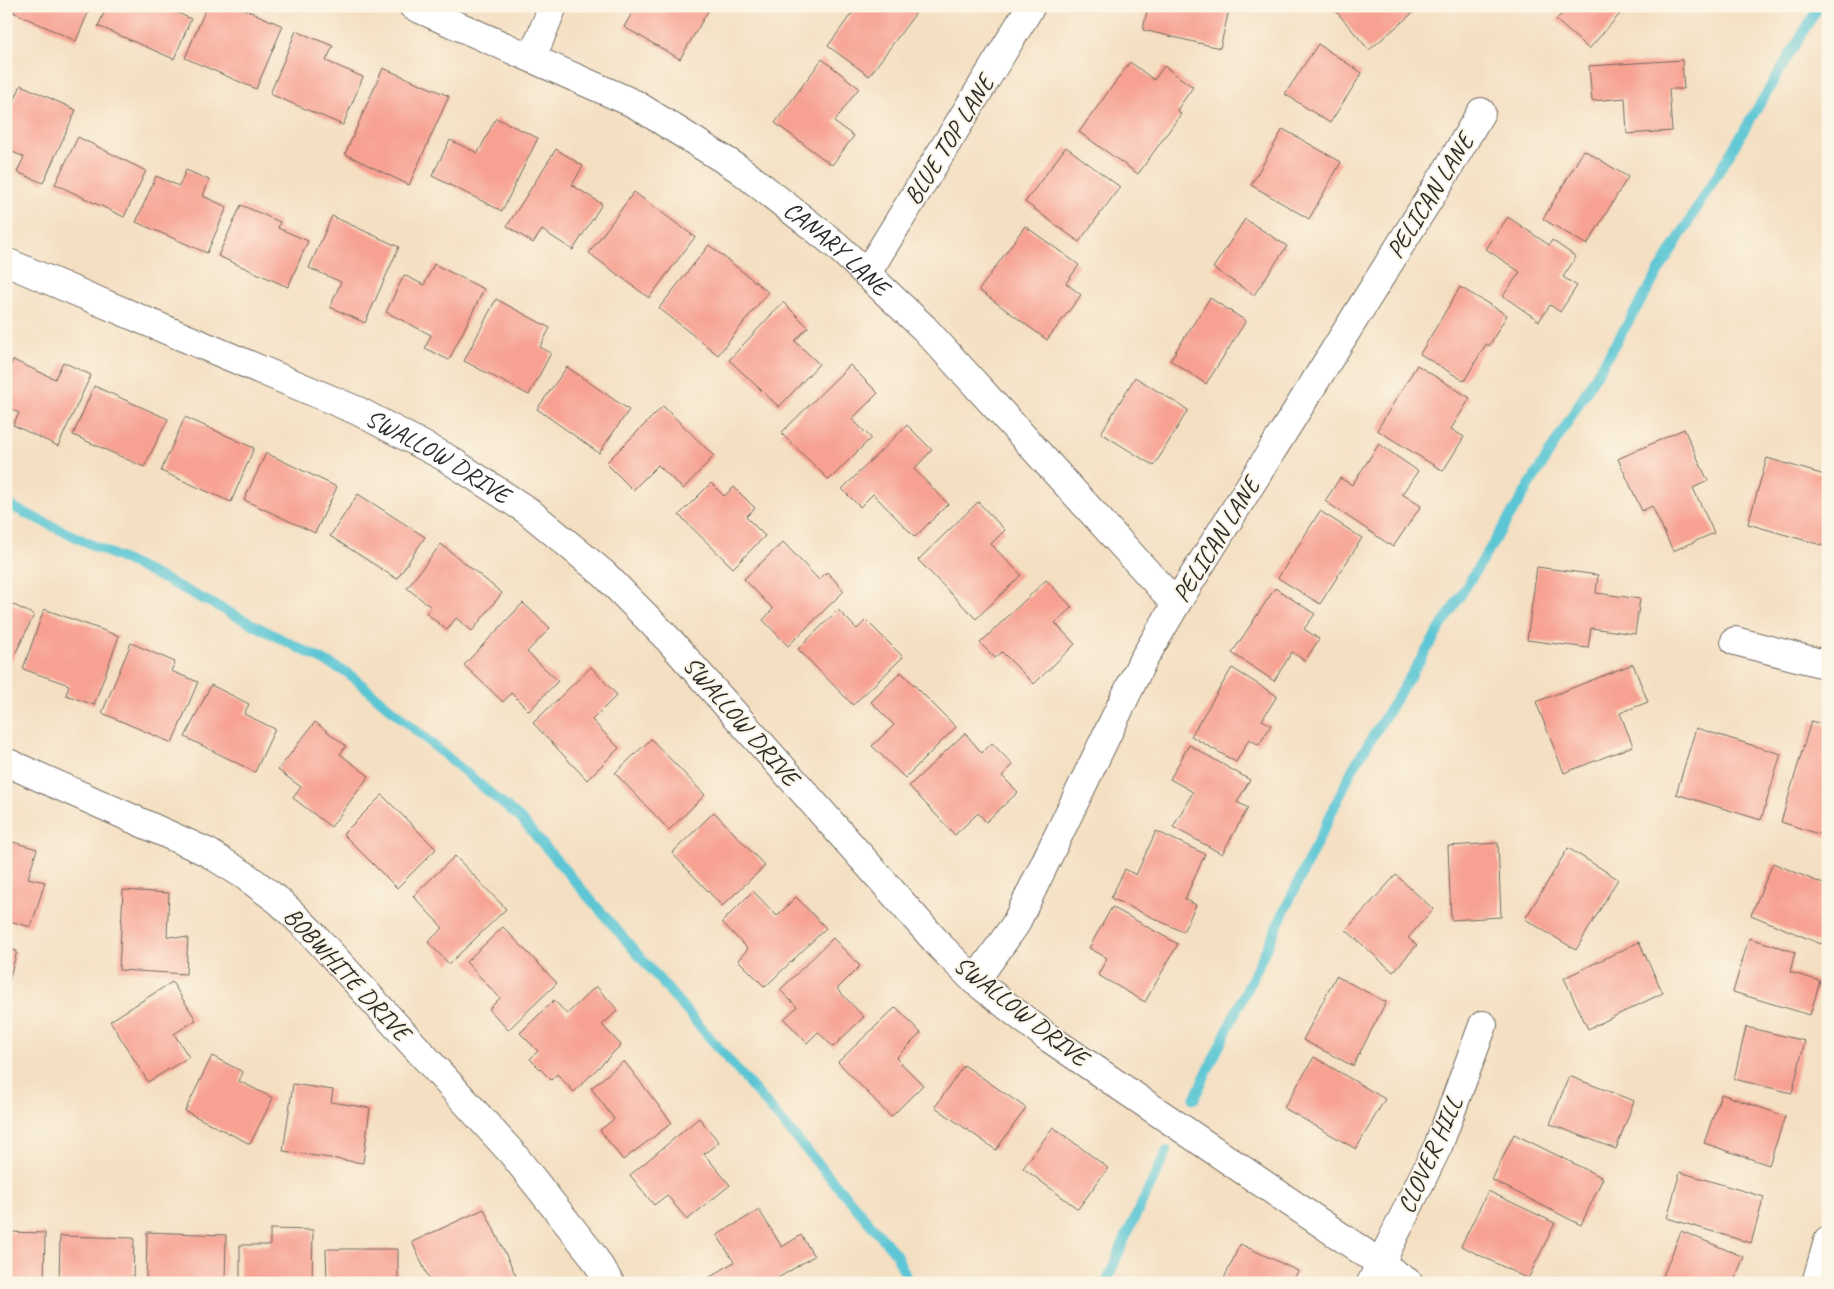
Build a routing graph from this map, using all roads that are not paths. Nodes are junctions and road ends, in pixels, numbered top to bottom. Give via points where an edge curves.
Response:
1 (413, 6) edge
2 (553, 6) edge
3 (1031, 6) edge
4 (532, 58) junction
5 (1482, 112) dead end
6 (6, 262) edge
7 (866, 273) junction
8 (1176, 604) junction
9 (1735, 640) dead end
10 (1828, 665) edge
11 (6, 762) edge
12 (975, 981) junction
13 (1483, 1025) dead end
14 (1828, 1241) edge
15 (1376, 1273) edge
16 (610, 1283) edge
17 (1408, 1283) edge
18 (1816, 1283) edge

1 - 4 street, CANARY LANE
2 - 4 street
3 - 7 street, BLUE TOP LANE
4 - 7 street, CANARY LANE via 635,104 739,169 836,245
5 - 8 street, PELICAN LANE
6 - 12 street, SWALLOW DRIVE via 358,411 445,456 528,511 604,574 669,640 941,947
7 - 8 street, CANARY LANE via 924,328
8 - 12 street, PELICAN LANE via 1142,662 1015,925
9 - 10 street
11 - 16 street, BOBWHITE DRIVE via 207,852 279,901 512,1152 591,1253
12 - 15 street, SWALLOW DRIVE via 1046,1036
13 - 15 street, CLOVER HILL via 1439,1144
14 - 18 street
15 - 17 street, SWALLOW DRIVE

